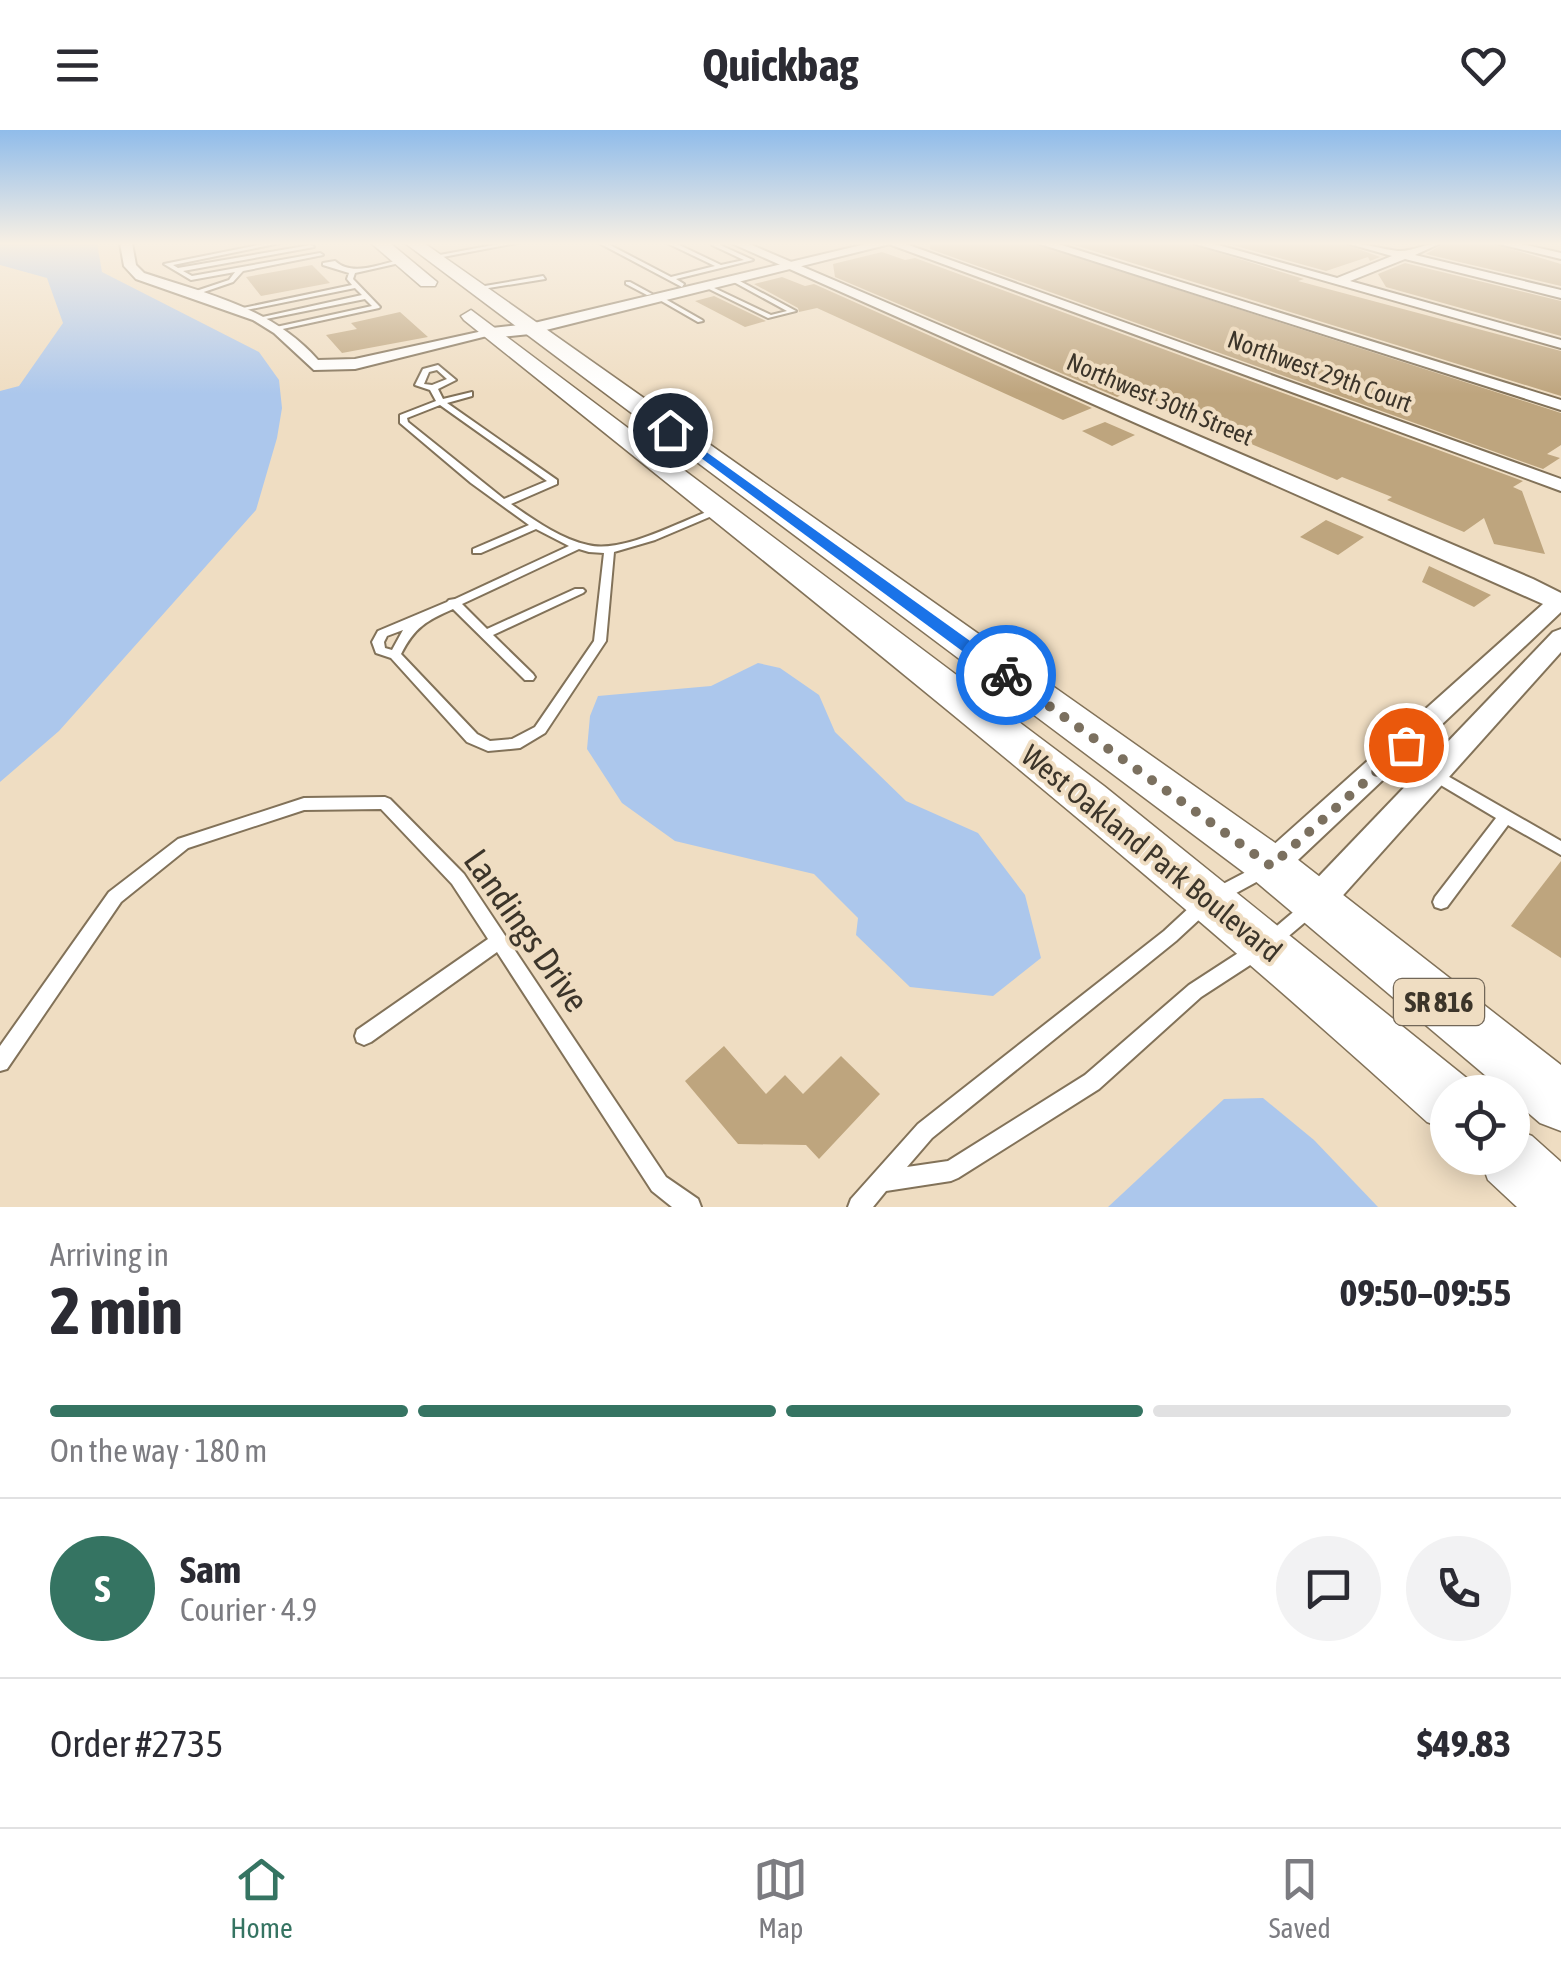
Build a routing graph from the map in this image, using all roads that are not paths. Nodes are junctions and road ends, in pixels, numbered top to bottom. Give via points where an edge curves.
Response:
1 (192, 293) edge
2 (320, 293) edge
3 (365, 293) edge
4 (442, 293) edge
5 (483, 293) edge
6 (640, 293) edge
7 (656, 293) edge
8 (723, 293) edge
9 (759, 293) edge
10 (854, 293) edge
11 (1029, 293) edge
12 (1203, 293) edge
13 (1378, 293) edge
14 (368, 296) junction
15 (241, 309) junction
16 (261, 318) junction
17 (700, 321) dead end
18 (526, 326) junction
19 (278, 328) junction
20 (492, 333) junction
21 (1561, 344) edge
22 (433, 388) dead end
23 (470, 394) dead end
24 (441, 402) junction
25 (1561, 406) edge
26 (687, 484) junction
27 (1561, 485) edge
28 (752, 489) junction
29 (506, 502) junction
30 (720, 510) junction
31 (535, 526) junction
32 (803, 527) junction
33 (575, 547) junction
34 (477, 551) dead end
35 (609, 551) junction
36 (579, 591) dead end
37 (453, 602) junction
38 (1560, 602) edge
39 (419, 620) junction
40 (486, 634) junction
41 (1561, 637) edge
42 (395, 655) junction
43 (529, 677) dead end
44 (1397, 752) junction
45 (1435, 774) junction
46 (1506, 816) junction
47 (1561, 849) edge
48 (1271, 866) junction
49 (1210, 898) junction
50 (1316, 902) junction
51 (1441, 902) dead end
52 (498, 942) junction
53 (1266, 945) junction
54 (364, 1036) dead end
55 (0, 1062) edge
56 (1430, 1086) edge
57 (1561, 1102) edge
58 (1528, 1175) edge
59 (880, 1182) junction
60 (1561, 1205) edge
61 (690, 1207) edge
62 (858, 1207) edge

1 - 15 street
2 - 15 lane
3 - 14 lane
4 - 20 main road, West Oakland Park Boulevard / SR 816
5 - 18 main road, West Oakland Park Boulevard / SR 816
6 - 18 street
7 - 17 lane
8 - 9 lane via 770,317 793,311
10 - 38 street, Northwest 30th Street
11 - 27 street, Northwest 29th Court
12 - 25 street
13 - 21 street
14 - 16 lane
14 - 19 lane via 377,307
15 - 16 street
16 - 19 street
18 - 20 street
18 - 28 main road, West Oakland Park Boulevard / SR 816
19 - 20 street via 314,364 355,364
20 - 26 main road, West Oakland Park Boulevard / SR 816
22 - 24 lane
23 - 24 lane
24 - 29 lane via 410,411 404,423
24 - 29 lane via 554,482
26 - 28 main road via 732,493
26 - 30 main road, West Oakland Park Boulevard / SR 816
28 - 32 main road, West Oakland Park Boulevard / SR 816
29 - 31 lane
30 - 32 main road
30 - 35 lane
30 - 49 main road, West Oakland Park Boulevard / SR 816
31 - 33 lane
31 - 34 lane
32 - 48 main road, West Oakland Park Boulevard / SR 816
33 - 35 lane
33 - 37 lane
35 - 42 lane via 600,642 540,730 515,744 488,746 472,738
36 - 40 lane
37 - 39 lane
37 - 40 lane
38 - 44 street
39 - 42 lane
39 - 42 lane via 382,634 380,650
40 - 43 lane
41 - 45 street
44 - 45 lane
44 - 48 street
45 - 46 lane
45 - 50 street
46 - 47 lane
46 - 51 lane
48 - 49 lane
48 - 50 main road, West Oakland Park Boulevard / SR 816
49 - 53 main road, West Oakland Park Boulevard / SR 816
49 - 59 lane via 924,1131
50 - 53 lane
50 - 57 main road, West Oakland Park Boulevard / SR 816
52 - 54 lane
52 - 55 lane, Landings Drive via 458,879 385,803 304,804 183,843 115,897
52 - 61 lane, Landings Drive via 658,1184
53 - 56 main road, West Oakland Park Boulevard / SR 816
53 - 59 lane via 1195,992 1092,1082 951,1171
58 - 60 main road
59 - 62 lane

